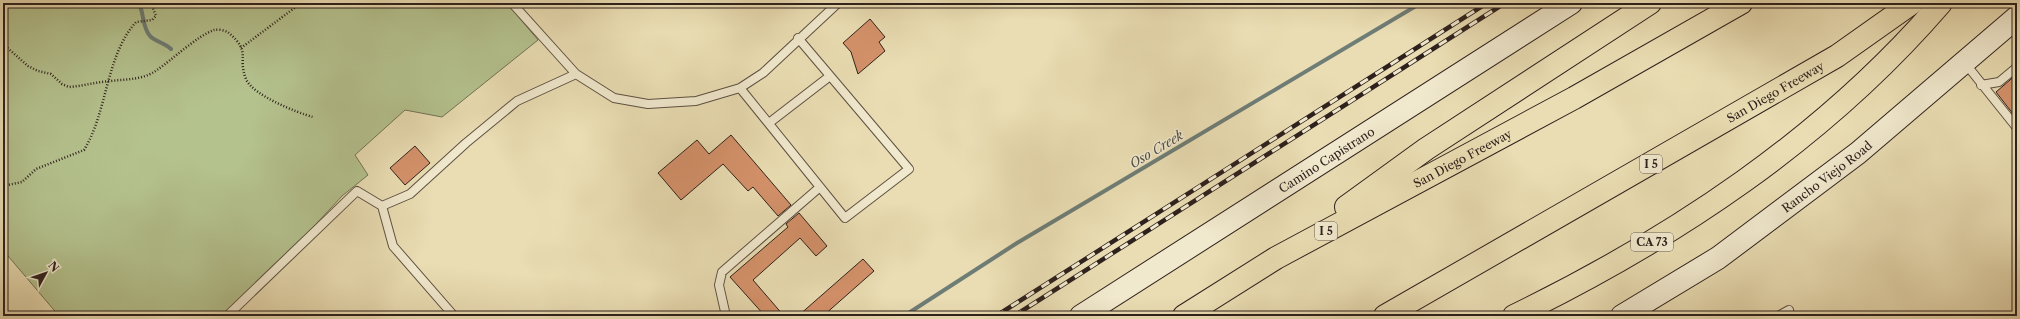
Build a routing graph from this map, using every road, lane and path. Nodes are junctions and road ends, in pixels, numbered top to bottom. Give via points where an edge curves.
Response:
1 (152, 3) edge
2 (301, 3) edge
3 (512, 3) edge
4 (838, 3) edge
5 (1571, 3) edge
6 (1650, 3) edge
7 (1741, 3) edge
8 (1912, 3) edge
9 (1941, 3) edge
10 (2017, 17) edge
11 (798, 38) junction
12 (3, 44) edge
13 (241, 48) junction
14 (1964, 62) junction
15 (2017, 67) edge
16 (576, 74) junction
17 (830, 76) junction
18 (110, 81) junction
19 (1981, 85) junction
20 (740, 88) junction
21 (313, 117) dead end
22 (769, 123) junction
23 (2017, 128) edge
24 (3, 186) edge
25 (820, 187) junction
26 (382, 206) junction
27 (1276, 258) junction
28 (227, 316) edge
29 (454, 316) edge
30 (726, 316) edge
31 (1081, 316) edge
32 (1184, 316) edge
33 (1385, 316) edge
34 (1514, 316) edge
35 (1622, 316) edge
36 (1778, 316) edge
37 (1790, 316) edge

1 - 18 path via 156,16 152,20 136,22 127,32
2 - 13 path
3 - 16 lane
4 - 11 lane
5 - 31 street, Camino Capistrano
6 - 27 highway via 1426,149
7 - 27 highway, San Diego Freeway / I 5 via 1574,98
8 - 33 highway, San Diego Freeway / I 5 via 1837,56
9 - 34 highway, CA 73 via 1913,36 1858,89 1782,154 1708,207 1642,249
10 - 14 street, Rancho Viejo Road
11 - 17 lane
11 - 20 lane via 763,73
12 - 18 path via 28,66 51,74 68,87
13 - 18 path via 227,31 216,29 202,36 148,76
13 - 21 path via 244,52 246,80 281,106
14 - 19 lane
14 - 35 street, Rancho Viejo Road via 1858,153 1718,258
15 - 19 lane via 1999,82
16 - 20 lane via 614,98 648,104 696,101
16 - 26 lane via 517,101 410,194
17 - 22 lane
17 - 25 lane via 909,169 845,218
18 - 24 path via 100,118 84,150 36,169 22,182
19 - 23 lane
20 - 22 lane
22 - 25 lane
25 - 30 lane via 722,272 719,285
26 - 28 lane via 357,191
26 - 29 lane via 393,246
27 - 32 highway, San Diego Freeway / I 5
36 - 37 lane via 1789,310

